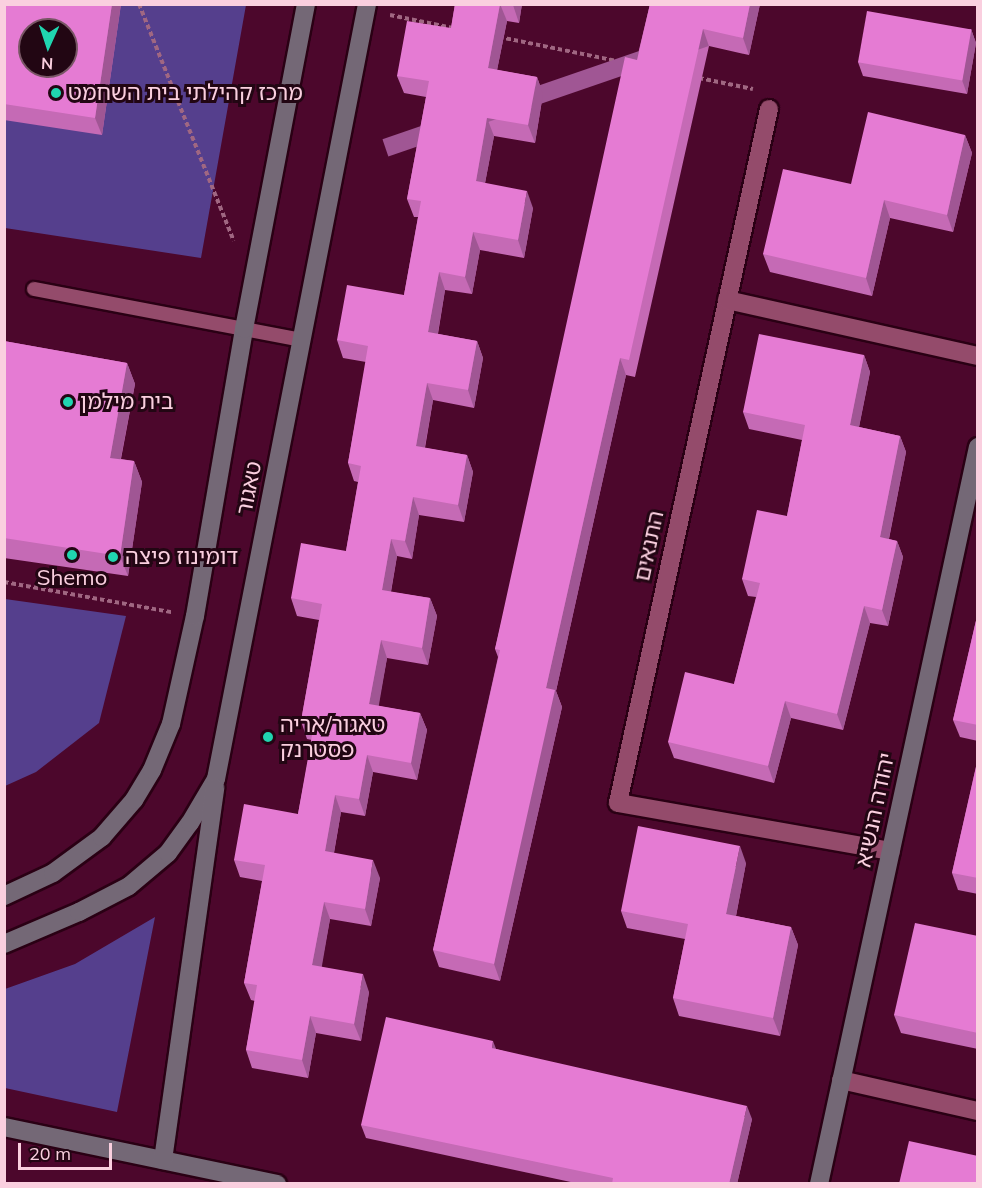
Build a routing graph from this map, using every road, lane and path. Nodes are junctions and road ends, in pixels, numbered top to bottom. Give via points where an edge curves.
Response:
1 (139, 4) edge
2 (306, 4) edge
3 (366, 7) edge
4 (459, 29) edge
5 (494, 36) edge
6 (633, 65) edge
7 (691, 76) edge
8 (769, 109) joint
9 (235, 243) dead end
10 (34, 289) dead end
11 (727, 300) junction
12 (244, 328) junction
13 (302, 340) junction
14 (978, 356) edge
15 (978, 447) edge
16 (4, 582) edge
17 (195, 616) junction
18 (216, 779) junction
19 (891, 851) junction
20 (4, 896) edge
21 (4, 944) edge
22 (841, 1080) junction
23 (978, 1111) edge
24 (4, 1127) edge
25 (163, 1160) junction
26 (278, 1184) edge
27 (819, 1184) edge

1 - 9 path
2 - 12 street, טאגור
3 - 4 path
3 - 13 street, טאגור
5 - 6 path
7 - 8 path via 772,93
8 - 11 street, התנאים
10 - 12 lane
11 - 14 street
11 - 19 street, התנאים via 618,803
12 - 13 lane
12 - 17 street, טאגור
13 - 18 street, טאגור
15 - 19 street, יהודה הנשיא
16 - 17 path
17 - 20 street, טאגור via 171,724 152,771 134,800 102,837 53,873
18 - 21 street, טאגור via 168,854 129,886
18 - 25 street
19 - 22 street, יהודה הנשיא
22 - 23 street
22 - 27 street, יהודה הנשיא
24 - 25 street
25 - 26 street

